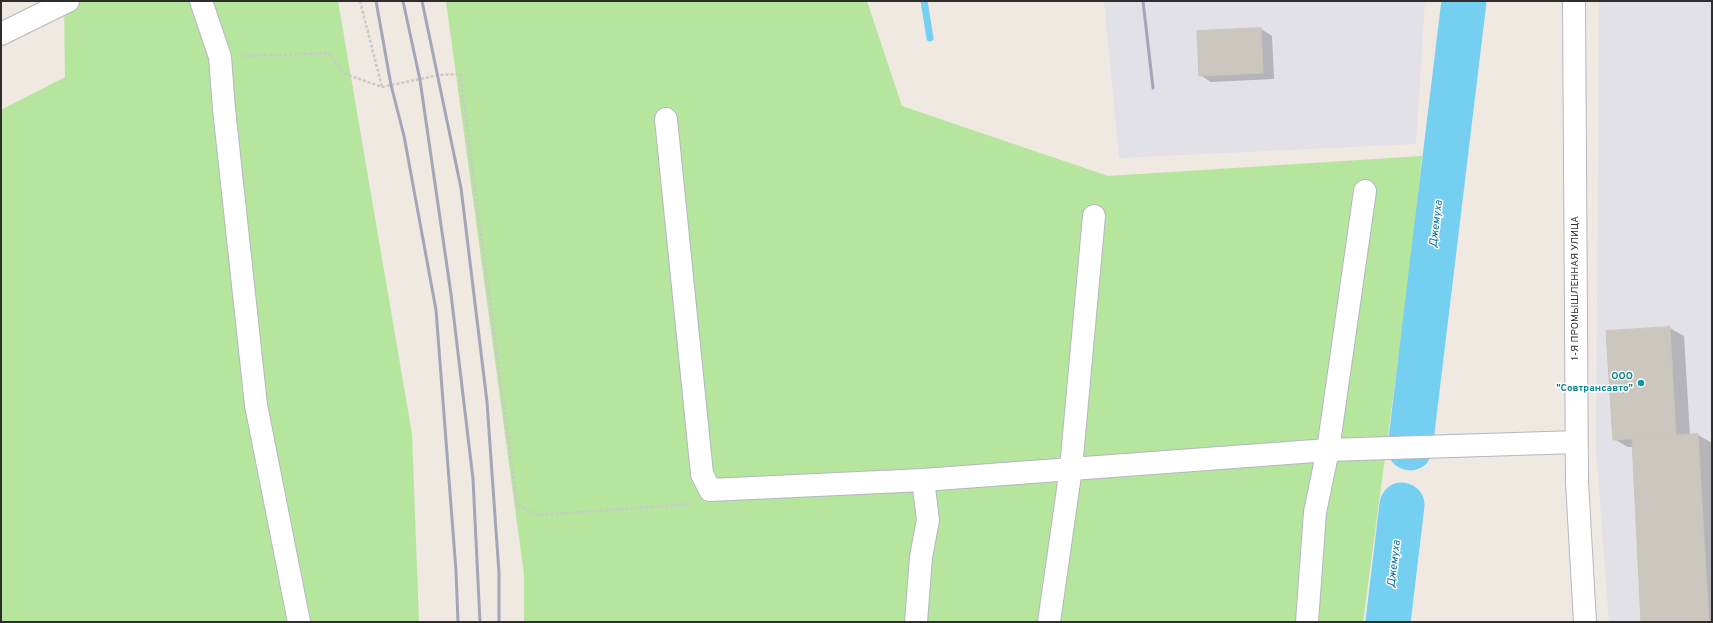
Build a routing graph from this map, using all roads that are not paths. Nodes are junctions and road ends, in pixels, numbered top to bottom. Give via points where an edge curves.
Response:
1 (68, 1) edge
2 (201, 1) edge
3 (1574, 1) edge
4 (1, 34) edge
5 (666, 119) dead end
6 (1365, 191) dead end
7 (1094, 216) dead end
8 (1577, 442) junction
9 (1328, 450) junction
10 (1071, 468) junction
11 (923, 480) junction
12 (299, 622) edge
13 (916, 622) edge
14 (1049, 622) edge
15 (1307, 622) edge
16 (1585, 622) edge

1 - 4 street
2 - 12 street via 220,57 256,405
3 - 8 street, 1-Я ПРОМЫШЛЕННАЯ УЛИЦА
5 - 11 street via 702,474 710,490
6 - 9 street
7 - 10 street
8 - 9 street
8 - 16 street, 1-Я ПРОМЫШЛЕННАЯ УЛИЦА
9 - 10 street
9 - 15 street via 1315,512
10 - 11 street
10 - 14 street
11 - 13 street via 928,520 921,557

